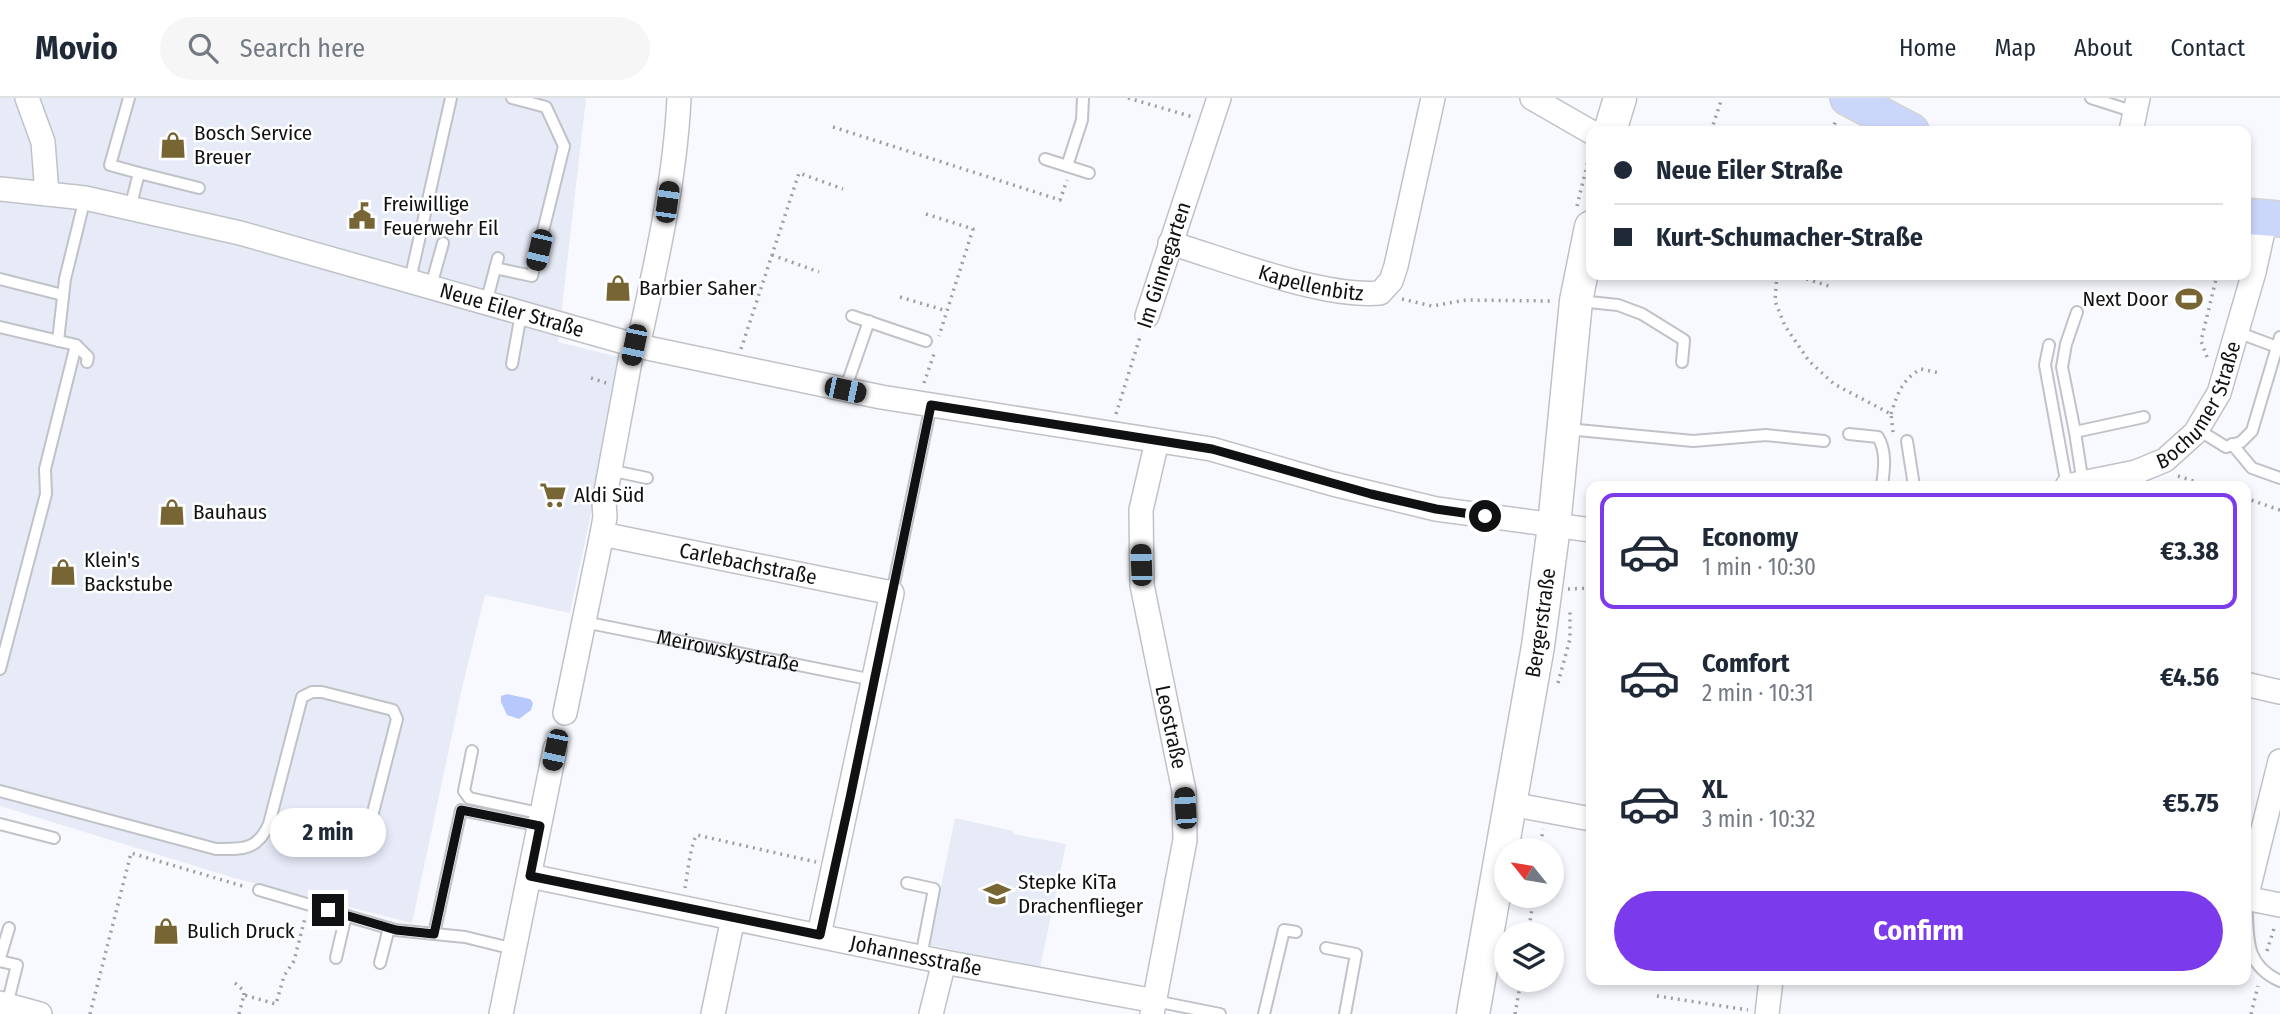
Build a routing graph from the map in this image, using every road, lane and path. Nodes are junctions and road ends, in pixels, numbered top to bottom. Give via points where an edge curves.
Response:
1 (129, 98) edge
2 (451, 98) edge
3 (512, 98) edge
4 (679, 98) edge
5 (1083, 98) edge
6 (1128, 98) edge
7 (1219, 98) edge
8 (1433, 98) edge
9 (1532, 98) edge
10 (1620, 98) edge
11 (1722, 98) edge
12 (2091, 98) edge
13 (32, 100) edge
14 (1862, 111) edge
15 (2135, 114) edge
16 (1212, 122) junction
17 (1612, 126) edge
18 (1713, 126) edge
19 (1899, 126) edge
20 (833, 127) dead end
21 (1586, 129) edge
22 (1045, 159) dead end
23 (1069, 167) junction
24 (139, 173) junction
25 (1089, 173) dead end
26 (199, 188) dead end
27 (0, 189) edge
28 (844, 189) dead end
29 (47, 194) junction
30 (85, 198) junction
31 (130, 208) junction
32 (926, 214) dead end
33 (2264, 218) edge
34 (443, 243) dead end
35 (1170, 243) junction
36 (1586, 252) edge
37 (772, 255) junction
38 (2251, 263) edge
39 (819, 272) dead end
40 (0, 279) edge
41 (1777, 280) edge
42 (1809, 280) edge
43 (2216, 280) edge
44 (421, 283) junction
45 (2245, 284) edge
46 (1829, 286) dead end
47 (1380, 293) junction
48 (63, 295) junction
49 (900, 297) dead end
50 (1576, 301) junction
51 (486, 303) junction
52 (947, 311) junction
53 (2077, 312) dead end
54 (521, 314) junction
55 (852, 316) dead end
56 (1147, 316) joint
57 (869, 321) junction
58 (0, 327) edge
59 (2237, 332) junction
60 (58, 341) junction
61 (926, 341) dead end
62 (2279, 342) edge
63 (76, 345) junction
64 (2049, 345) dead end
65 (636, 346) junction
66 (87, 362) dead end
67 (1682, 362) dead end
68 (512, 364) dead end
69 (735, 367) junction
70 (1940, 373) dead end
71 (845, 390) junction
72 (2219, 393) junction
73 (925, 404) junction
74 (1891, 414) junction
75 (2144, 417) dead end
76 (1564, 429) junction
77 (2197, 429) junction
78 (2076, 432) junction
79 (1110, 433) junction
80 (1893, 433) dead end
81 (1849, 434) dead end
82 (1157, 440) junction
83 (1824, 441) dead end
84 (1907, 441) dead end
85 (2232, 444) junction
86 (2165, 460) junction
87 (55, 461) dead end
88 (45, 469) junction
89 (609, 470) junction
90 (647, 478) dead end
91 (2280, 478) edge
92 (1883, 481) edge
93 (1913, 481) edge
94 (2071, 481) edge
95 (2072, 481) edge
96 (2095, 481) edge
97 (2193, 481) edge
98 (2251, 500) edge
99 (2280, 510) edge
100 (1554, 526) junction
101 (1586, 529) edge
102 (602, 534) junction
103 (892, 593) junction
104 (584, 622) junction
105 (0, 669) edge
106 (873, 680) junction
107 (2251, 685) edge
108 (2280, 692) edge
109 (565, 713) dead end
110 (555, 750) dead end
111 (472, 751) dead end
112 (2280, 761) edge
113 (0, 791) edge
114 (1511, 804) junction
115 (2274, 813) edge
116 (1586, 818) edge
117 (541, 820) junction
118 (0, 824) edge
119 (269, 824) junction
120 (54, 838) dead end
121 (835, 866) junction
122 (530, 876) junction
123 (907, 883) dead end
124 (2251, 883) edge
125 (259, 890) joint
126 (2251, 899) edge
127 (309, 905) junction
128 (2280, 905) edge
129 (681, 907) junction
130 (346, 915) junction
131 (733, 918) junction
132 (9, 928) dead end
133 (389, 928) junction
134 (1296, 932) dead end
135 (434, 934) junction
136 (820, 935) junction
137 (1326, 948) dead end
138 (514, 949) junction
139 (2251, 952) edge
140 (921, 957) junction
141 (336, 958) dead end
142 (0, 960) edge
143 (944, 962) junction
144 (380, 964) dead end
145 (2280, 981) edge
146 (235, 983) dead end
147 (1770, 985) edge
148 (1519, 992) edge
149 (244, 995) junction
150 (1657, 996) dead end
151 (4, 1004) edge
152 (1154, 1008) edge
153 (40, 1014) edge
154 (90, 1014) edge
155 (239, 1014) edge
156 (501, 1014) edge
157 (713, 1014) edge
158 (931, 1014) edge
159 (1220, 1014) edge
160 (1264, 1014) edge
161 (1345, 1014) edge
162 (1473, 1014) edge
163 (1515, 1014) edge
164 (1767, 1014) edge

1 - 24 lane via 110,165
2 - 44 lane
3 - 51 lane via 546,107 564,146 533,276 497,263
4 - 65 street via 664,226
5 - 23 lane
6 - 16 path
7 - 16 street, Im Ginnegarten
8 - 47 street, Kapellenbitz via 1396,266
9 - 21 street
10 - 17 street
11 - 18 path
12 - 15 lane
13 - 29 street via 43,142
14 - 19 main road
16 - 35 street, Im Ginnegarten
20 - 23 path via 1060,200
22 - 23 lane
23 - 25 lane
24 - 26 lane
24 - 31 lane
27 - 29 street, Neue Eiler Straße
28 - 37 path via 799,173
29 - 30 street, Neue Eiler Straße
30 - 31 street, Neue Eiler Straße
30 - 48 lane
31 - 44 street, Neue Eiler Straße
32 - 52 path via 973,229
33 - 38 street, Bochumer Straße
34 - 44 lane
35 - 47 street, Kapellenbitz via 1324,288 1363,295
35 - 56 street, Im Ginnegarten
36 - 50 street, Bergerstraße
37 - 39 path
37 - 69 path
40 - 48 lane
41 - 74 path via 1775,301 1784,326 1808,361 1833,384
42 - 46 path
43 - 72 path via 2201,341
44 - 51 street, Neue Eiler Straße
45 - 59 street, Bochumer Straße
47 - 50 path via 1432,306 1466,300
48 - 60 lane
49 - 52 path
50 - 67 lane via 1618,305 1642,314 1684,340
50 - 76 street, Bergerstraße
51 - 54 street, Neue Eiler Straße
52 - 73 path
53 - 78 lane via 2062,367
54 - 65 street, Neue Eiler Straße
54 - 68 lane
55 - 57 lane
56 - 79 path, Im Ginnegarten
57 - 61 lane
57 - 71 lane
58 - 60 lane
59 - 62 lane
59 - 72 street, Bochumer Straße
60 - 63 lane
62 - 85 lane via 2252,431
63 - 66 lane via 88,357
63 - 88 lane
64 - 94 lane via 2045,365
65 - 69 street, Neue Eiler Straße
65 - 89 street
69 - 71 street, Neue Eiler Straße
70 - 74 path via 1921,369 1908,376
71 - 73 street, Neue Eiler Straße
72 - 77 street, Bochumer Straße
73 - 79 street, Neue Eiler Straße
73 - 103 lane
74 - 80 path
75 - 78 lane
76 - 83 lane via 1693,441 1766,435
76 - 100 street, Bergerstraße
77 - 85 lane via 2226,447
77 - 86 street, Bochumer Straße
78 - 95 lane
79 - 82 street, Neue Eiler Straße
81 - 92 lane via 1878,438 1883,445
82 - 100 street, Neue Eiler Straße via 1212,449 1436,509
82 - 152 street, Leostraße via 1141,510 1142,586 1184,791 1186,824
84 - 93 lane
85 - 91 lane via 2252,468
86 - 96 street, Bochumer Straße
86 - 97 path via 2170,474
87 - 88 lane
88 - 105 lane via 46,494
89 - 90 lane
89 - 102 street
98 - 99 path
100 - 101 street
100 - 114 street, Bergerstraße
102 - 103 street, Carlebachstraße
102 - 104 street
103 - 106 street
104 - 106 lane, Meirowskystraße
104 - 109 street
106 - 121 street
107 - 108 street
110 - 117 street
111 - 117 lane via 464,791 469,798
112 - 115 street
113 - 119 lane via 216,849 255,844
114 - 116 street
114 - 162 street, Bergerstraße
115 - 124 street
117 - 122 street
117 - 135 lane via 461,810
118 - 120 lane
119 - 119 lane via 302,697 322,692 393,710 397,719 364,839 356,845
121 - 129 path via 697,835 692,841
121 - 136 street
122 - 129 street, Johannesstraße
122 - 138 street
123 - 140 lane via 934,888
125 - 127 lane
125 - 154 path via 131,853
126 - 128 street
127 - 130 lane
127 - 149 path via 276,1004
129 - 131 street, Johannesstraße
130 - 133 lane
130 - 141 lane
131 - 136 street, Johannesstraße
131 - 157 street
132 - 142 lane
133 - 135 lane
133 - 144 lane
134 - 160 lane via 1284,930
135 - 138 lane
136 - 140 street, Johannesstraße
137 - 161 lane via 1356,954
138 - 156 street
139 - 145 lane via 2262,972
140 - 143 street, Johannesstraße
142 - 151 lane via 17,965
143 - 152 street, Johannesstraße
143 - 158 street
146 - 149 path
147 - 164 street
148 - 163 path
149 - 155 path
150 - 164 path
151 - 153 street
152 - 159 lane, Johannesstraße

